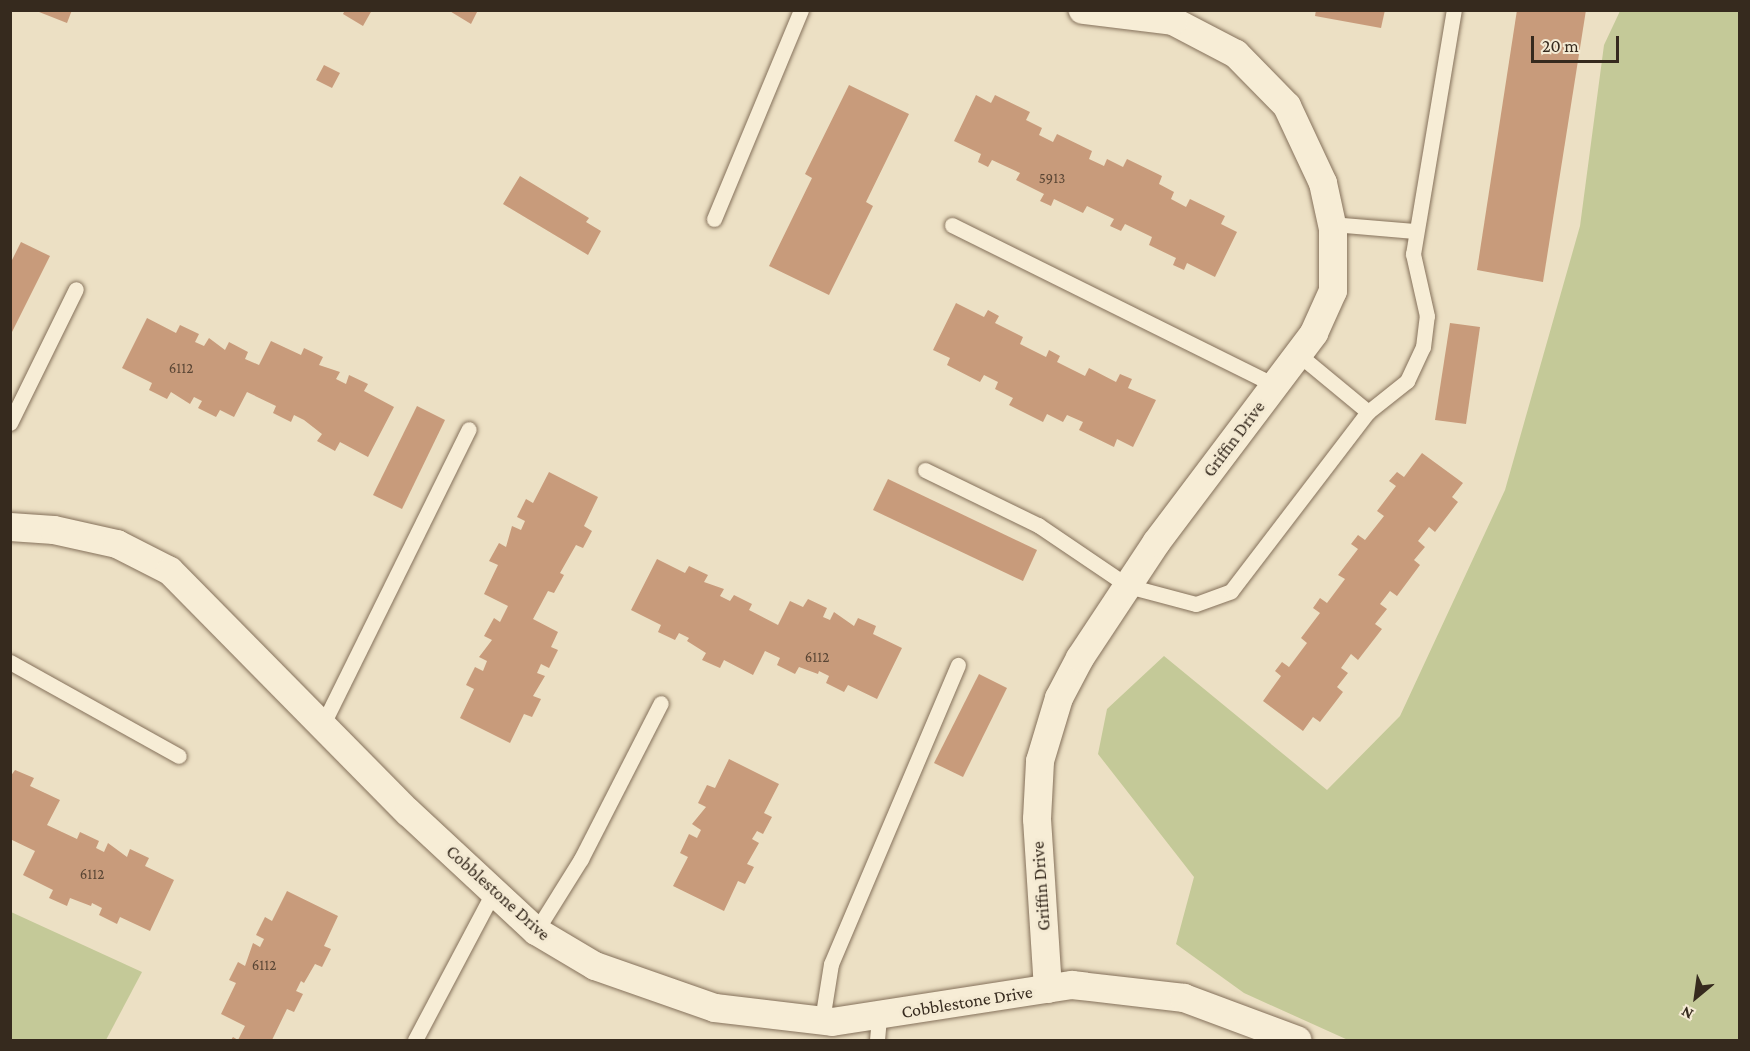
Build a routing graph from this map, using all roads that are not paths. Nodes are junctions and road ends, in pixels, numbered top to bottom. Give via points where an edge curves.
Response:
1 (801, 10) edge
2 (1083, 10) edge
3 (1454, 10) edge
4 (714, 219) dead end
5 (1332, 224) junction
6 (952, 225) dead end
7 (1416, 231) junction
8 (76, 289) dead end
9 (1298, 354) junction
10 (1275, 385) junction
11 (1368, 412) junction
12 (10, 423) edge
13 (469, 429) dead end
14 (925, 470) dead end
15 (10, 527) edge
16 (1128, 586) junction
17 (10, 662) edge
18 (958, 665) dead end
19 (661, 703) dead end
20 (322, 726) junction
21 (178, 756) dead end
22 (494, 891) junction
23 (536, 931) junction
24 (1048, 989) junction
25 (822, 1020) junction
26 (878, 1028) edge
27 (415, 1041) edge
28 (1298, 1041) edge

1 - 4 lane
2 - 5 street, Griffin Drive via 1173,21 1236,54 1287,106 1323,183
3 - 7 lane
5 - 7 lane
5 - 9 street, Griffin Drive via 1333,291 1314,333
6 - 10 lane
7 - 11 lane via 1413,254 1427,316 1423,348 1407,381
8 - 12 lane
9 - 10 street, Griffin Drive
9 - 11 lane
10 - 16 street, Griffin Drive
11 - 16 lane via 1231,591 1196,604
13 - 20 lane
14 - 16 lane via 1038,525
15 - 20 street, Cobblestone Drive via 54,530 117,544 170,571
16 - 24 street, Griffin Drive via 1059,698 1040,761 1037,819
17 - 21 lane
18 - 25 lane via 831,964
19 - 23 lane via 581,859
20 - 22 street, Cobblestone Drive
22 - 23 street, Cobblestone Drive
22 - 27 lane
23 - 25 street, Cobblestone Drive via 595,966 659,992 715,1008
24 - 26 street, Cobblestone Drive
24 - 28 street, Cobblestone Drive via 1072,985 1184,998
25 - 26 street, Cobblestone Drive

